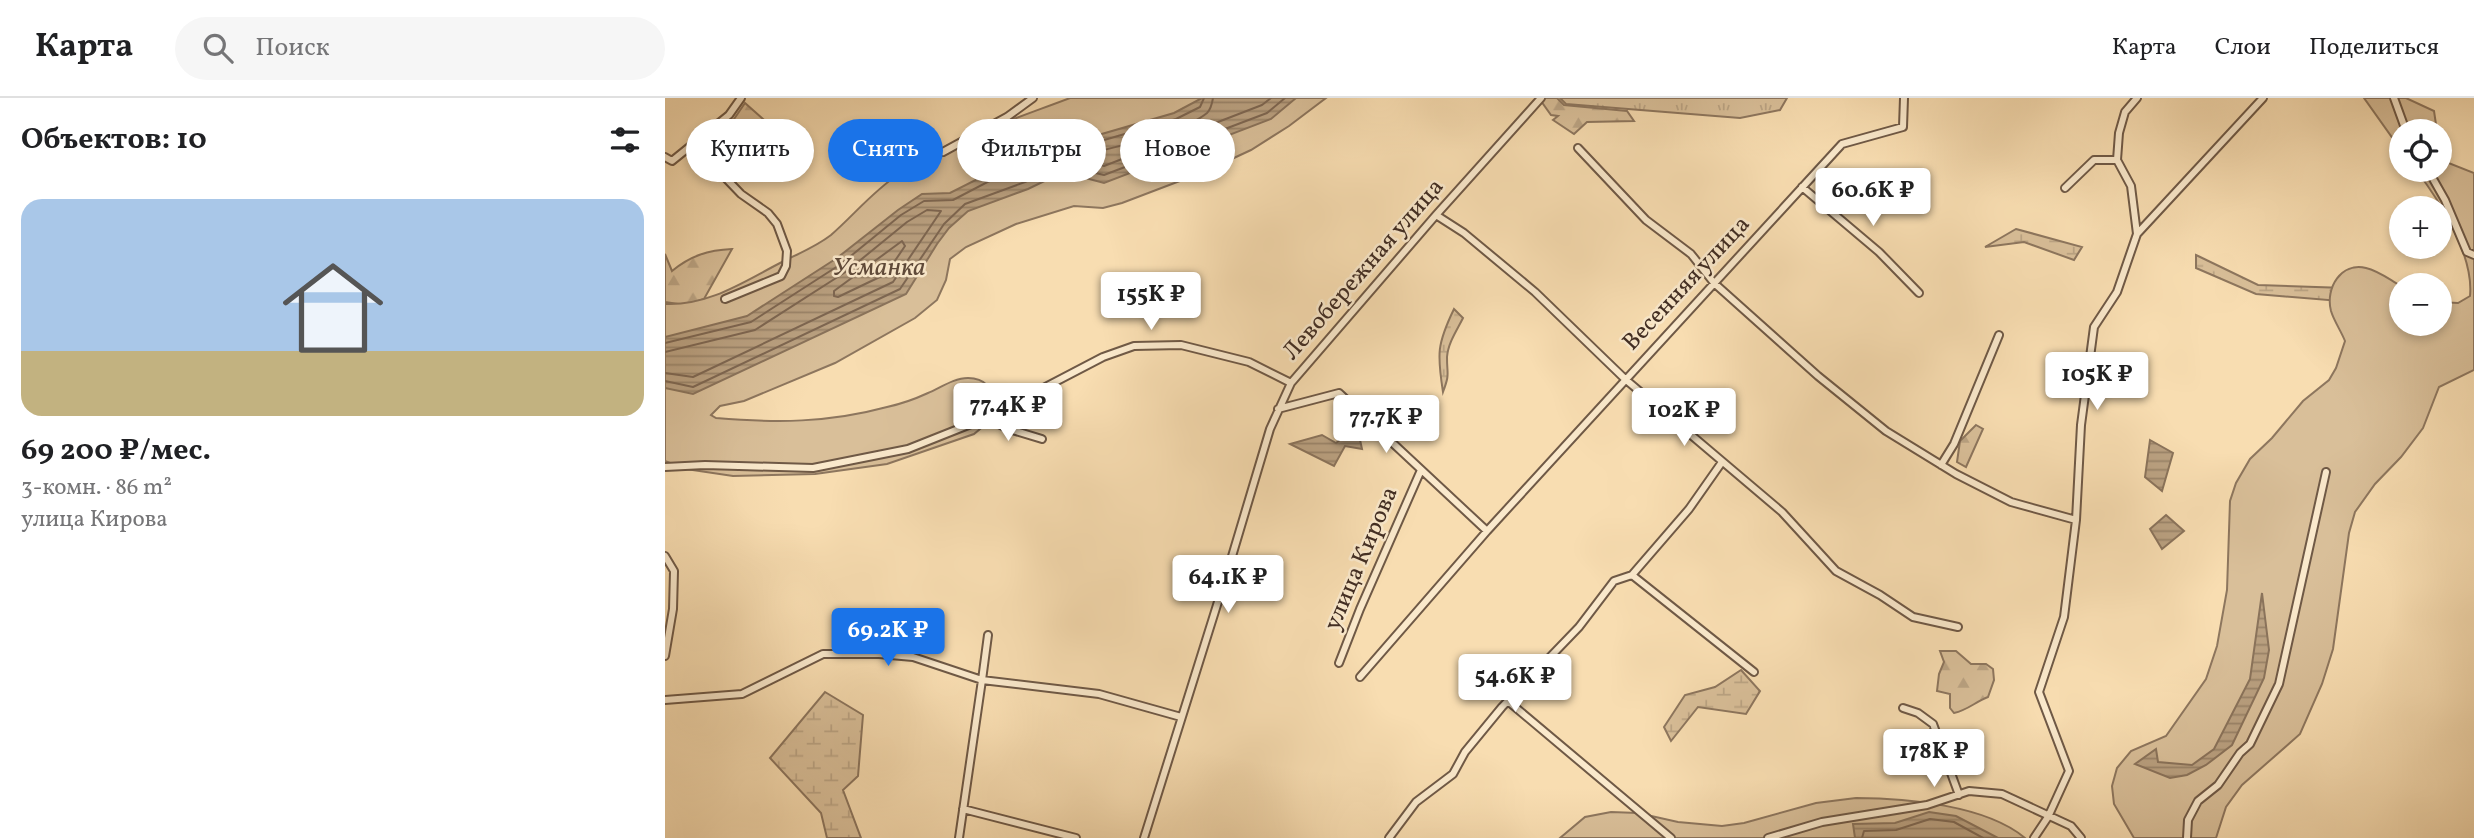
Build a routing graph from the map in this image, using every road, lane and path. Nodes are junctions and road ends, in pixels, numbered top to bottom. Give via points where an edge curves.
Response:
1 (741, 98) edge
2 (1033, 98) edge
3 (1541, 98) edge
4 (1904, 98) edge
5 (2137, 98) edge
6 (2263, 98) edge
7 (2394, 98) edge
8 (724, 119) edge
9 (2402, 119) edge
10 (1578, 148) dead end
11 (686, 150) edge
12 (943, 152) dead end
13 (665, 157) edge
14 (2117, 160) junction
15 (729, 182) edge
16 (2435, 182) edge
17 (1803, 187) junction
18 (2065, 188) dead end
19 (1436, 215) junction
20 (2137, 234) junction
21 (2474, 255) edge
22 (1714, 283) junction
23 (1919, 293) dead end
24 (725, 299) dead end
25 (1999, 335) dead end
26 (1625, 379) junction
27 (1291, 383) junction
28 (1278, 409) junction
29 (986, 418) junction
30 (1042, 439) dead end
31 (1722, 462) junction
32 (1941, 465) junction
33 (665, 467) edge
34 (1421, 470) junction
35 (2326, 472) dead end
36 (2076, 520) junction
37 (1487, 531) junction
38 (665, 556) edge
39 (1632, 575) junction
40 (1958, 627) dead end
41 (988, 635) dead end
42 (665, 656) edge
43 (1339, 663) dead end
44 (1754, 671) dead end
45 (1360, 677) dead end
46 (982, 680) junction
47 (665, 700) edge
48 (1509, 702) junction
49 (1903, 708) dead end
50 (1181, 717) junction
51 (1959, 794) junction
52 (963, 809) junction
53 (2048, 817) junction
54 (958, 838) edge
55 (1076, 838) edge
56 (1144, 838) edge
57 (1389, 838) edge
58 (1671, 838) edge
59 (1768, 838) edge
60 (2034, 838) edge
61 (2081, 838) edge
62 (2187, 838) edge

1 - 8 street
2 - 12 street
3 - 19 street, Левобережная улица
4 - 17 street, Весенняя улица via 1903,127 1842,144
5 - 14 street via 2125,112
6 - 20 street
7 - 9 street
10 - 22 street via 1646,220 1691,254
11 - 13 street via 672,161
14 - 18 street via 2094,160
14 - 20 street via 2131,186
15 - 24 street via 768,213 787,251 781,276
16 - 21 street via 2467,252
17 - 22 street, Весенняя улица
17 - 23 street via 1879,251
19 - 26 street via 1535,292
19 - 27 street, Левобережная улица
20 - 36 street via 2117,292 2094,327 2081,425
22 - 26 street, Весенняя улица
22 - 32 street via 1886,431
25 - 32 street
26 - 31 street
26 - 37 street, Весенняя улица
27 - 28 street
27 - 29 street, Левобережная улица via 1249,362 1181,345 1134,346 1103,357
28 - 34 street via 1339,393
28 - 50 street
29 - 30 street
29 - 33 street, Левобережная улица via 908,449 813,468
31 - 39 street
31 - 40 street via 1782,512 1836,571 1913,617
32 - 36 street via 2011,502
34 - 37 street
34 - 43 street, улица Кирова
35 - 62 street via 2279,684 2250,744 2218,785 2198,801 2188,820
36 - 53 street via 2064,617 2039,692 2069,771
37 - 45 street, Весенняя улица
38 - 42 street via 674,571
39 - 44 street
39 - 48 street via 1614,581 1579,627
41 - 46 street
46 - 47 street via 913,657 824,654 742,694
46 - 50 street via 1099,694
46 - 52 street
48 - 57 street via 1465,752 1453,774 1416,802
48 - 58 street
49 - 51 street via 1933,724
50 - 56 street
51 - 53 street via 2002,794
51 - 59 street via 1927,806 1822,822
52 - 54 street
52 - 55 street
53 - 60 street
53 - 61 street via 2071,826

